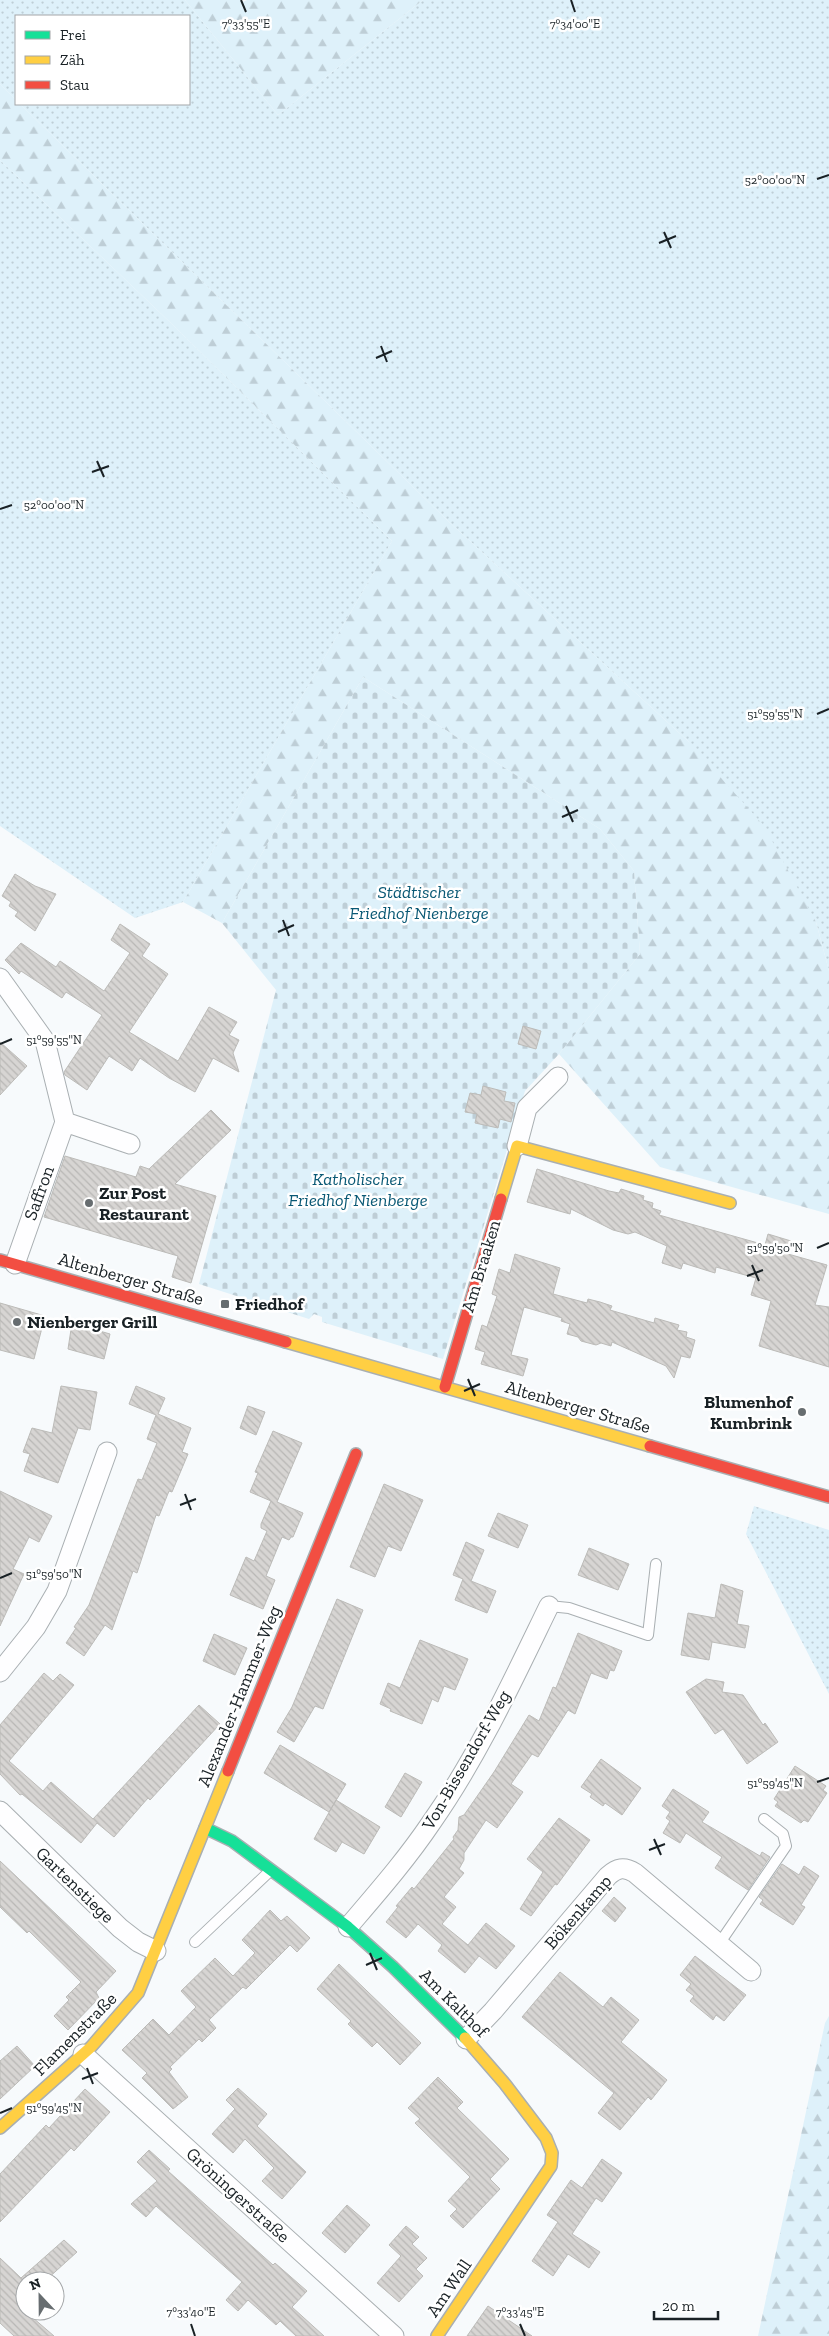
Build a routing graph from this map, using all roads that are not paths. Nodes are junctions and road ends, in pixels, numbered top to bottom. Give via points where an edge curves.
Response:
1 (0, 978) edge
2 (558, 1077) dead end
3 (65, 1122) junction
4 (130, 1144) dead end
5 (517, 1146) junction
6 (730, 1204) dead end
7 (7, 1262) edge
8 (445, 1387) junction
9 (106, 1452) dead end
10 (356, 1454) dead end
11 (829, 1497) edge
12 (656, 1564) dead end
13 (548, 1606) joint
14 (0, 1672) edge
15 (0, 1810) edge
16 (764, 1819) dead end
17 (205, 1828) junction
18 (270, 1871) junction
19 (348, 1927) junction
20 (195, 1942) dead end
21 (719, 1944) junction
22 (156, 1951) junction
23 (751, 1971) dead end
24 (466, 2039) junction
25 (83, 2054) junction
26 (0, 2128) edge
27 (489, 2259) joint
28 (394, 2336) edge
29 (437, 2336) edge

1 - 3 street via 46,1041
2 - 5 street, Am Braaken via 527,1108
3 - 4 street
3 - 7 street, Saffron
5 - 6 street
5 - 8 street, Am Braaken
7 - 8 street, Altenberger Straße
8 - 11 street, Altenberger Straße
9 - 14 street via 57,1592 36,1627
10 - 17 street, Alexander-Hammer-Weg
12 - 13 lane via 648,1635 569,1608
13 - 19 street, Von-Bissendorf-Weg via 484,1737 458,1781 409,1854
15 - 22 street, Gartenstiege via 120,1928
16 - 21 lane via 783,1834 786,1846
17 - 18 street, Am Kalthof via 232,1841
17 - 22 street, Alexander-Hammer-Weg
18 - 19 street, Am Kalthof
18 - 20 lane
19 - 24 street, Am Kalthof
21 - 23 street, Bökenkamp
21 - 24 street, Bökenkamp via 635,1873 619,1868 608,1876 494,2011
22 - 25 street, Flamenstraße via 129,2006
24 - 27 street, Am Kalthof via 538,2127 552,2153 546,2175
25 - 26 street, Flamenstraße
25 - 28 street, Gröningerstraße
27 - 29 street, Am Wall

